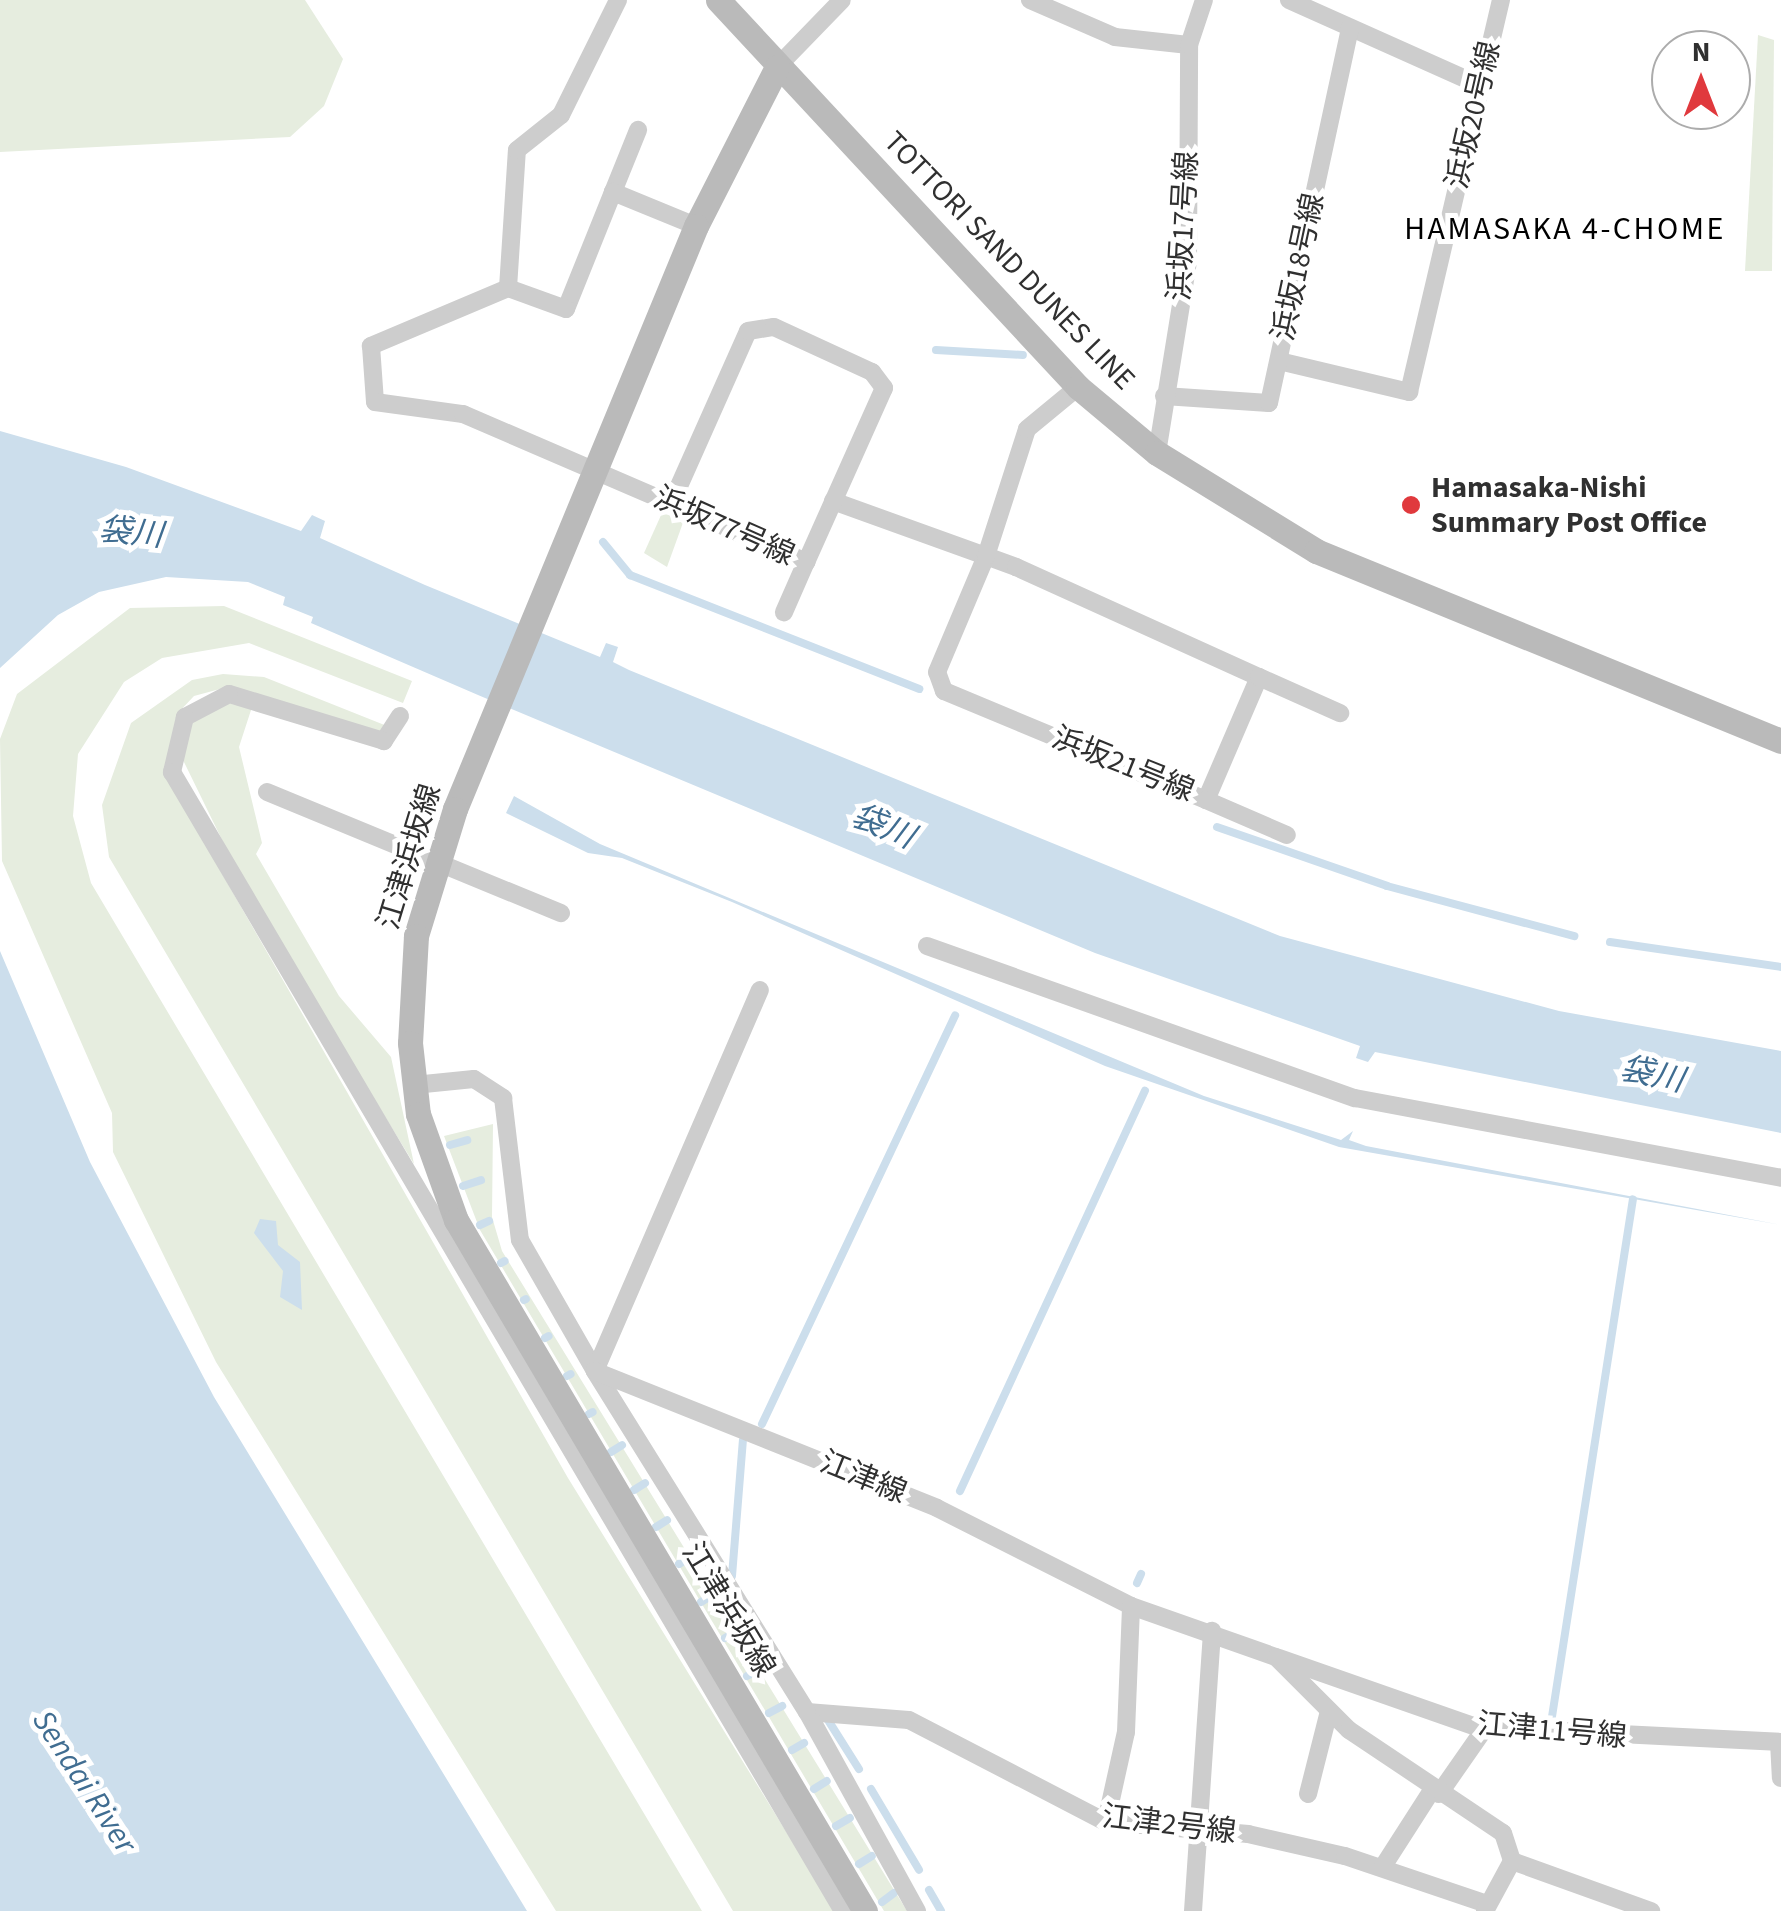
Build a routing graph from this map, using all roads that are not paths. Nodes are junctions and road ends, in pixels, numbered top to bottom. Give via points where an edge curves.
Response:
1 (618, 0) edge
2 (718, 0) edge
3 (842, 0) edge
4 (1204, 0) edge
5 (1288, 0) edge
6 (1501, 0) edge
7 (1034, 1) edge
8 (1350, 28) junction
9 (1189, 45) junction
10 (777, 67) junction
11 (1480, 86) junction
12 (638, 130) dead end
13 (612, 192) junction
14 (696, 226) junction
15 (508, 288) junction
16 (1279, 361) junction
17 (1078, 387) junction
18 (1164, 396) junction
19 (1157, 453) junction
20 (594, 468) junction
21 (834, 501) junction
22 (671, 504) junction
23 (986, 556) junction
24 (806, 562) junction
25 (784, 612) dead end
26 (1259, 677) junction
27 (1340, 713) dead end
28 (400, 716) dead end
29 (1781, 741) edge
30 (268, 792) dead end
31 (1206, 800) junction
32 (1287, 835) dead end
33 (436, 866) junction
34 (561, 913) dead end
35 (927, 946) dead end
36 (760, 990) dead end
37 (414, 1085) junction
38 (1781, 1178) edge
39 (595, 1371) junction
40 (1131, 1606) junction
41 (1212, 1631) junction
42 (1276, 1657) junction
43 (1330, 1710) junction
44 (806, 1712) junction
45 (1485, 1728) junction
46 (1780, 1742) edge
47 (1781, 1778) edge
48 (1436, 1792) junction
49 (1308, 1794) dead end
50 (1106, 1822) junction
51 (1196, 1830) junction
52 (1512, 1860) junction
53 (1382, 1868) junction
54 (1486, 1908) edge
55 (842, 1911) edge
56 (865, 1911) edge
57 (917, 1911) edge
58 (1193, 1911) edge
59 (1652, 1911) edge

1 - 15 street via 570,101 517,150
2 - 10 street, TOTTORI SAND DUNES LINE
3 - 10 street
4 - 9 street, 浜坂17号線
5 - 8 street
6 - 11 street, 浜坂20号線
7 - 9 street via 1115,37
8 - 11 street
8 - 16 street, 浜坂18号線
9 - 18 street, 浜坂17号線 via 1188,262
10 - 14 street, 江津浜坂線
10 - 17 street, TOTTORI SAND DUNES LINE
11 - 16 street, 浜坂20号線 via 1409,392
12 - 13 street
13 - 14 street
13 - 15 street via 566,309
14 - 20 street, 江津浜坂線
15 - 20 street, 浜坂77号線 via 371,346 374,402 463,414
16 - 18 street, 浜坂18号線 via 1269,403
17 - 19 street, TOTTORI SAND DUNES LINE
17 - 23 street, 浜坂21号線 via 1028,429
18 - 19 street, 浜坂17号線
19 - 29 street, TOTTORI SAND DUNES LINE via 1316,552
20 - 22 street, 浜坂77号線
20 - 33 street, 江津浜坂線
21 - 22 street via 884,388 872,372 774,327 748,331
21 - 23 street
21 - 24 street
22 - 24 street, 浜坂77号線
23 - 26 street
23 - 31 street, 浜坂21号線 via 937,672 944,691
24 - 25 street, 浜坂77号線
26 - 27 street
26 - 31 street, 浜坂21号線
28 - 55 street via 384,741 229,694 185,717 172,772
30 - 33 street
31 - 32 street
33 - 34 street
33 - 37 street, 江津浜坂線 via 416,936
35 - 38 street via 1356,1098
36 - 39 street
37 - 39 street via 474,1080 503,1098 520,1240
37 - 56 street, 江津浜坂線 via 456,1220
39 - 40 street, 江津線 via 938,1508
39 - 44 street
40 - 41 street, 江津線
40 - 50 street via 1126,1732
41 - 42 street, 江津線
41 - 51 street
42 - 43 street, 江津線
42 - 45 street, 江津11号線
43 - 48 street, 江津線
43 - 49 street
44 - 50 street, 江津2号線 via 872,1711 909,1720
44 - 57 street
45 - 46 street, 江津11号線
45 - 48 street
46 - 47 street
48 - 52 street, 江津線 via 1503,1833
48 - 53 street
50 - 51 street, 江津2号線
51 - 53 street, 江津2号線 via 1248,1834
51 - 58 street
52 - 54 street
52 - 59 street
53 - 54 street, 江津2号線

